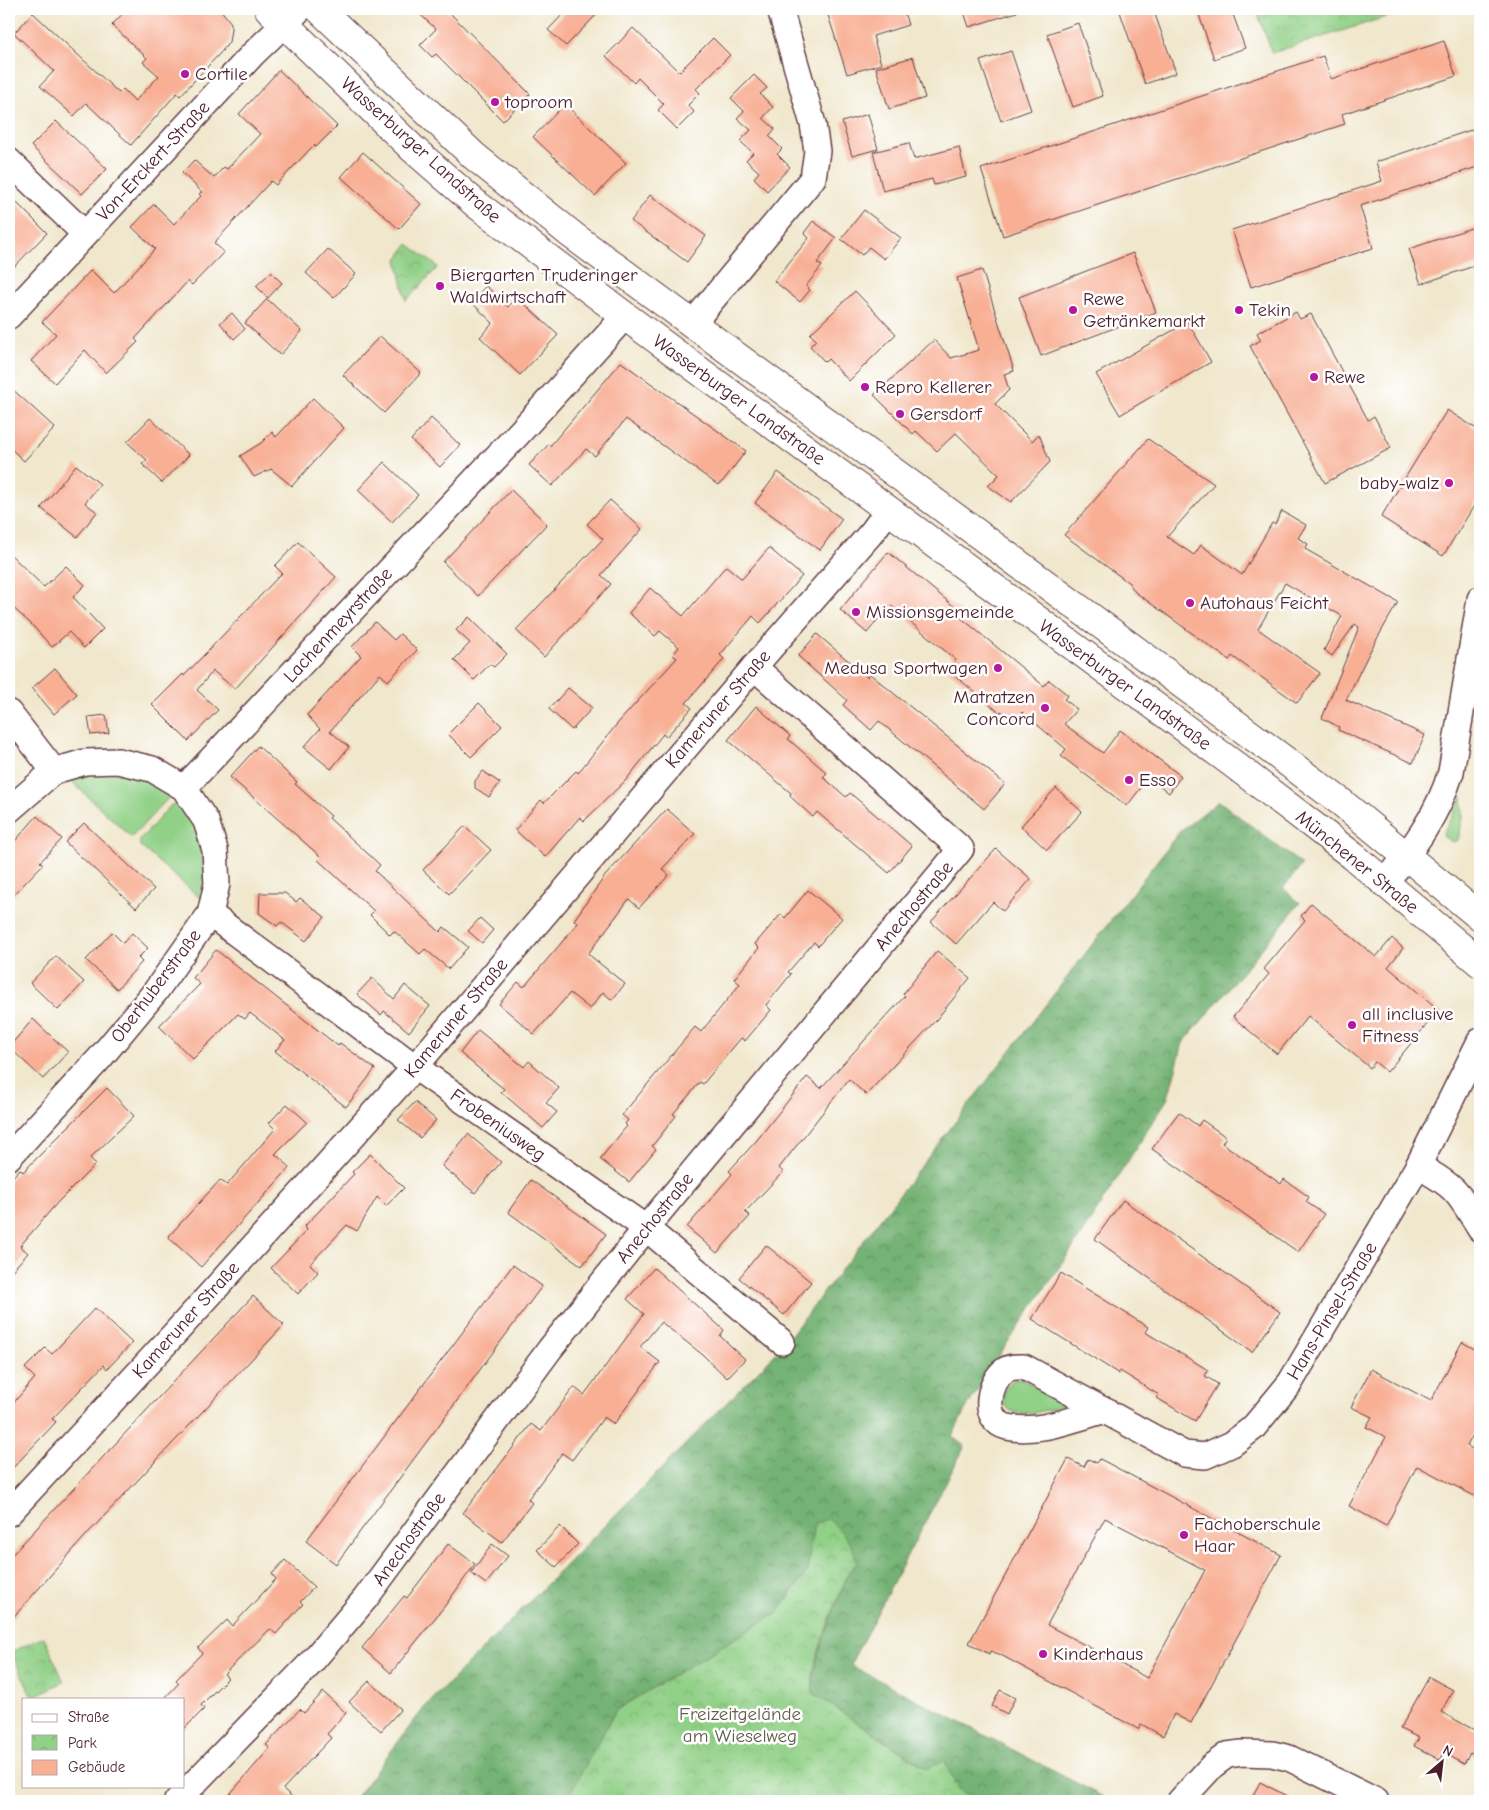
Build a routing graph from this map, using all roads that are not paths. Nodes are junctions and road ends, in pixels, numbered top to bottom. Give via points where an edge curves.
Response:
1 (319, 9) edge
2 (780, 9) edge
3 (285, 14) edge
4 (9, 161) edge
5 (84, 234) junction
6 (9, 316) edge
7 (625, 316) junction
8 (693, 323) junction
9 (888, 510) junction
10 (1480, 598) edge
11 (754, 667) junction
12 (9, 713) edge
13 (1251, 735) joint
14 (1232, 763) joint
15 (54, 771) junction
16 (184, 788) junction
17 (9, 810) edge
18 (1407, 855) junction
19 (1385, 883) junction
20 (210, 914) junction
21 (1480, 917) edge
22 (1480, 963) edge
23 (1480, 1042) edge
24 (414, 1067) junction
25 (9, 1157) edge
26 (1418, 1166) junction
27 (646, 1228) junction
28 (1480, 1228) edge
29 (782, 1342) dead end
30 (1106, 1410) dead end
31 (9, 1513) edge
32 (178, 1801) edge
33 (1180, 1801) edge
34 (1376, 1801) edge

1 - 8 main road, Wasserburger Landstraße via 434,119 508,184
2 - 8 street via 813,124 817,151 813,178
3 - 5 street, Von-Erckert-Straße via 253,54
3 - 7 main road, Wasserburger Landstraße via 413,149 476,204
4 - 5 street
5 - 6 street, Von-Erckert-Straße
7 - 9 main road, Wasserburger Landstraße
7 - 16 street, Lachenmeyrstraße
8 - 13 main road, Wasserburger Landstraße
9 - 11 street, Kameruner Straße
9 - 14 main road, Wasserburger Landstraße
10 - 18 street via 1445,792
11 - 24 street, Kameruner Straße
11 - 27 street, Anechostraße via 961,849
12 - 15 street
13 - 18 main road, Münchener Straße
14 - 19 main road, Münchener Straße
15 - 16 street via 85,762 118,761 152,769
15 - 17 street
16 - 20 street, Oberhuberstraße via 206,821 215,850 217,884
18 - 19 street
18 - 21 main road, Münchener Straße
19 - 22 main road, Münchener Straße
20 - 24 street, Frobeniusweg
20 - 25 street, Oberhuberstraße via 155,992 100,1058
23 - 26 street, Hans-Pinsel-Straße
24 - 27 street, Frobeniusweg
24 - 31 street, Kameruner Straße
26 - 28 street via 1445,1180 1458,1193
26 - 30 street, Hans-Pinsel-Straße via 1290,1383 1253,1428 1232,1444 1205,1456 1184,1454
27 - 29 street, Frobeniusweg
27 - 32 street, Anechostraße via 550,1349 365,1599 309,1665
33 - 34 street via 1212,1766 1227,1756 1242,1753 1289,1758

